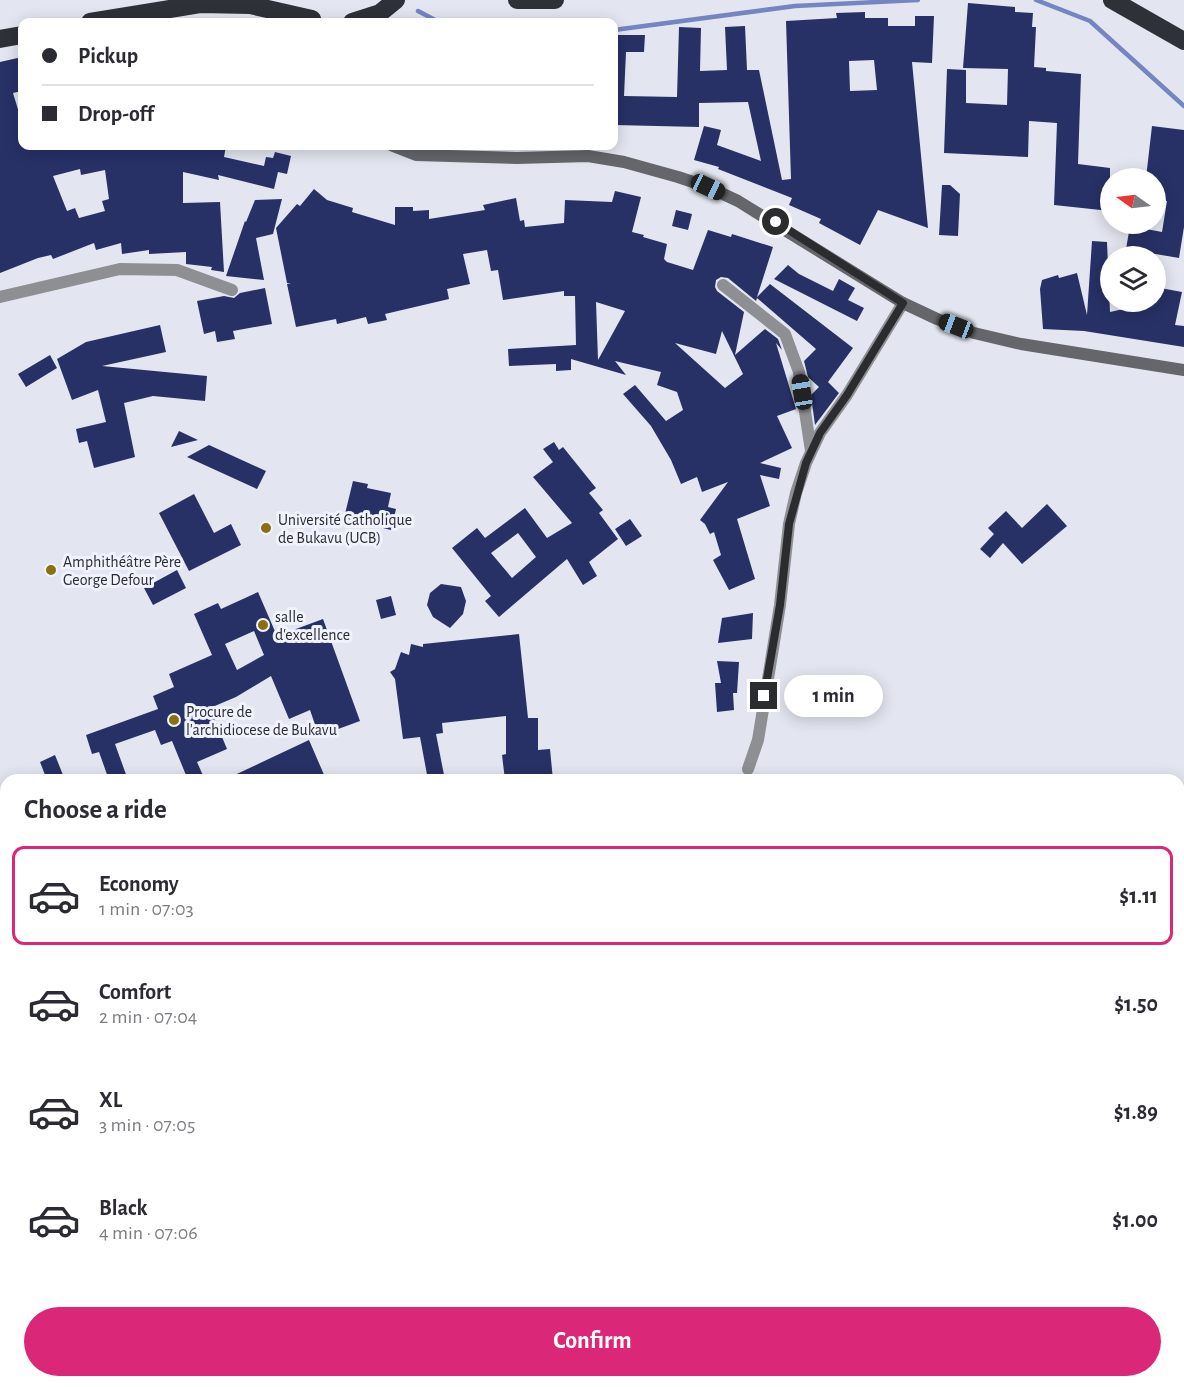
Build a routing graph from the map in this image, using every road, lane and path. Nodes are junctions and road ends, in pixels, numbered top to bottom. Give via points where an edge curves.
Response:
1 (284, 0) edge
2 (396, 0) edge
3 (517, 0) edge
4 (555, 0) edge
5 (1112, 0) edge
6 (202, 2) edge
7 (154, 6) edge
8 (106, 18) edge
9 (307, 18) edge
10 (315, 18) edge
11 (376, 18) edge
12 (18, 35) edge
13 (0, 39) edge
14 (1184, 41) edge
15 (403, 150) edge
16 (723, 285) dead end
17 (232, 290) dead end
18 (0, 297) edge
19 (903, 303) junction
20 (1184, 370) edge
21 (811, 451) junction
22 (748, 769) dead end

1 - 10 highway
2 - 11 highway
3 - 4 highway
5 - 14 highway
6 - 7 highway
6 - 9 highway via 250,5
7 - 8 highway
12 - 13 highway
15 - 19 street via 416,155 588,156 678,177 738,201
16 - 21 street via 785,334 799,372
17 - 18 street via 177,270 120,269
19 - 20 street via 974,333 1020,344
19 - 21 street
21 - 22 street via 789,524 758,740

